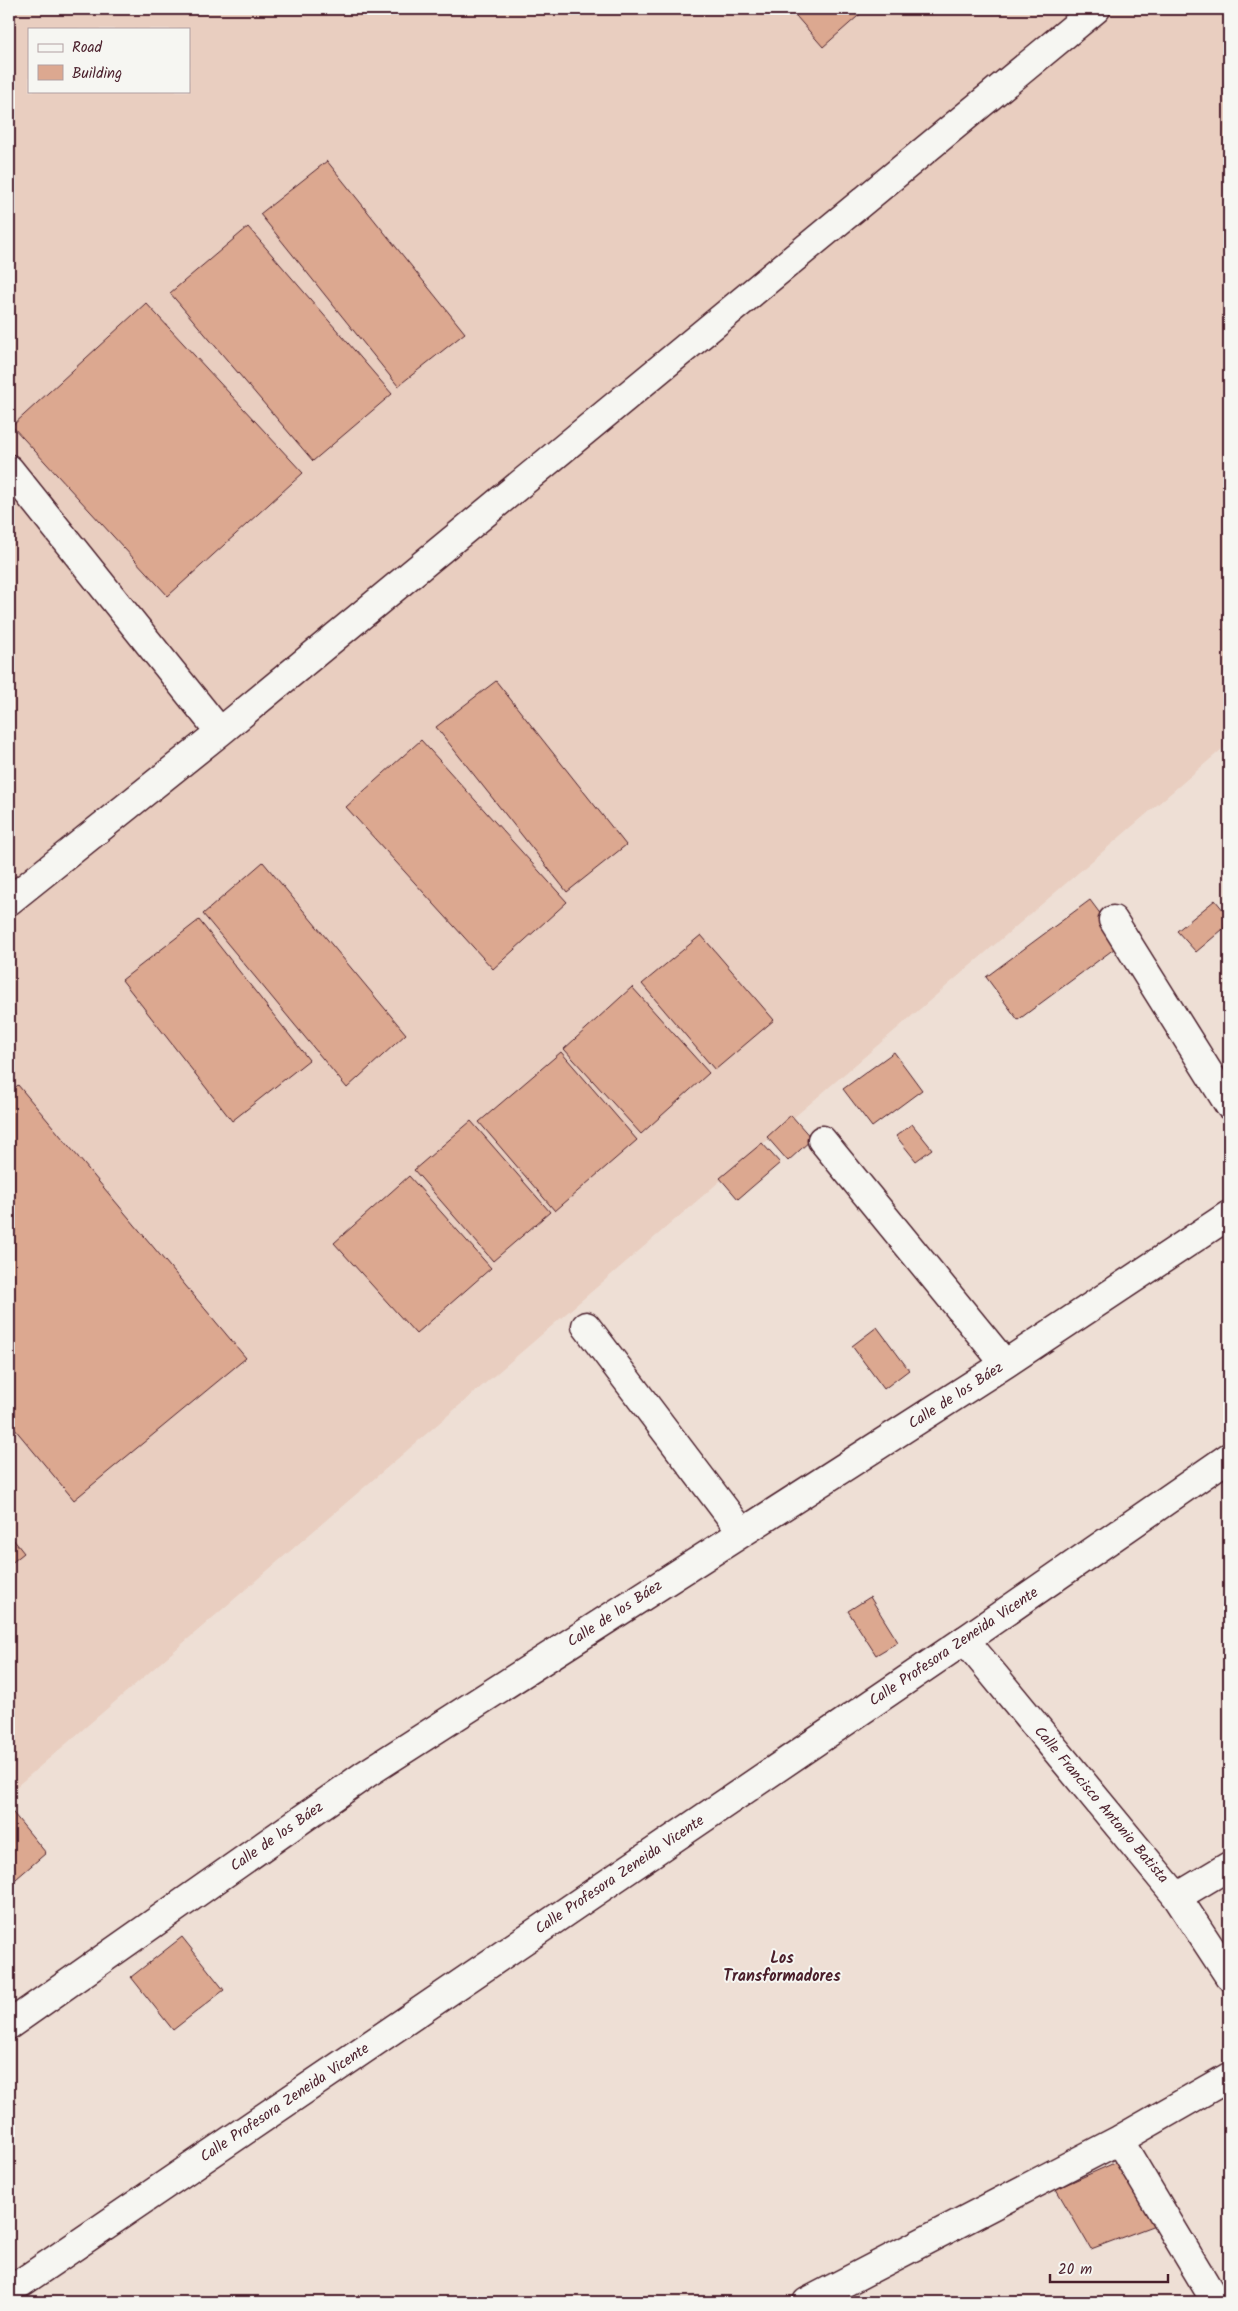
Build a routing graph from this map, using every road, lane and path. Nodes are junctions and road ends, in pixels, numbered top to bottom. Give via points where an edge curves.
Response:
1 (1096, 9) edge
2 (9, 468) edge
3 (220, 732) junction
4 (9, 901) edge
5 (1113, 920) dead end
6 (1229, 1105) edge
7 (822, 1140) dead end
8 (1229, 1215) edge
9 (586, 1326) dead end
10 (1005, 1364) junction
11 (1229, 1457) edge
12 (742, 1532) junction
13 (965, 1640) junction
14 (1229, 1866) edge
15 (1177, 1897) junction
16 (1229, 1976) edge
17 (9, 2025) edge
18 (1229, 2077) edge
19 (1119, 2140) junction
20 (9, 2292) edge
21 (807, 2302) edge
22 (1216, 2302) edge

1 - 3 street
2 - 3 street
3 - 4 street
5 - 6 street
7 - 10 street
8 - 10 street, Calle de los Báez
9 - 12 street
10 - 12 street, Calle de los Báez
11 - 13 street, Calle Profesora Zeneida Vicente
12 - 17 street, Calle de los Báez via 366,1774
13 - 15 street, Calle Francisco Antonio Batista
13 - 20 street, Calle Profesora Zeneida Vicente
14 - 15 street
15 - 16 street, Calle Francisco Antonio Batista
18 - 19 street
19 - 21 street
19 - 22 street

